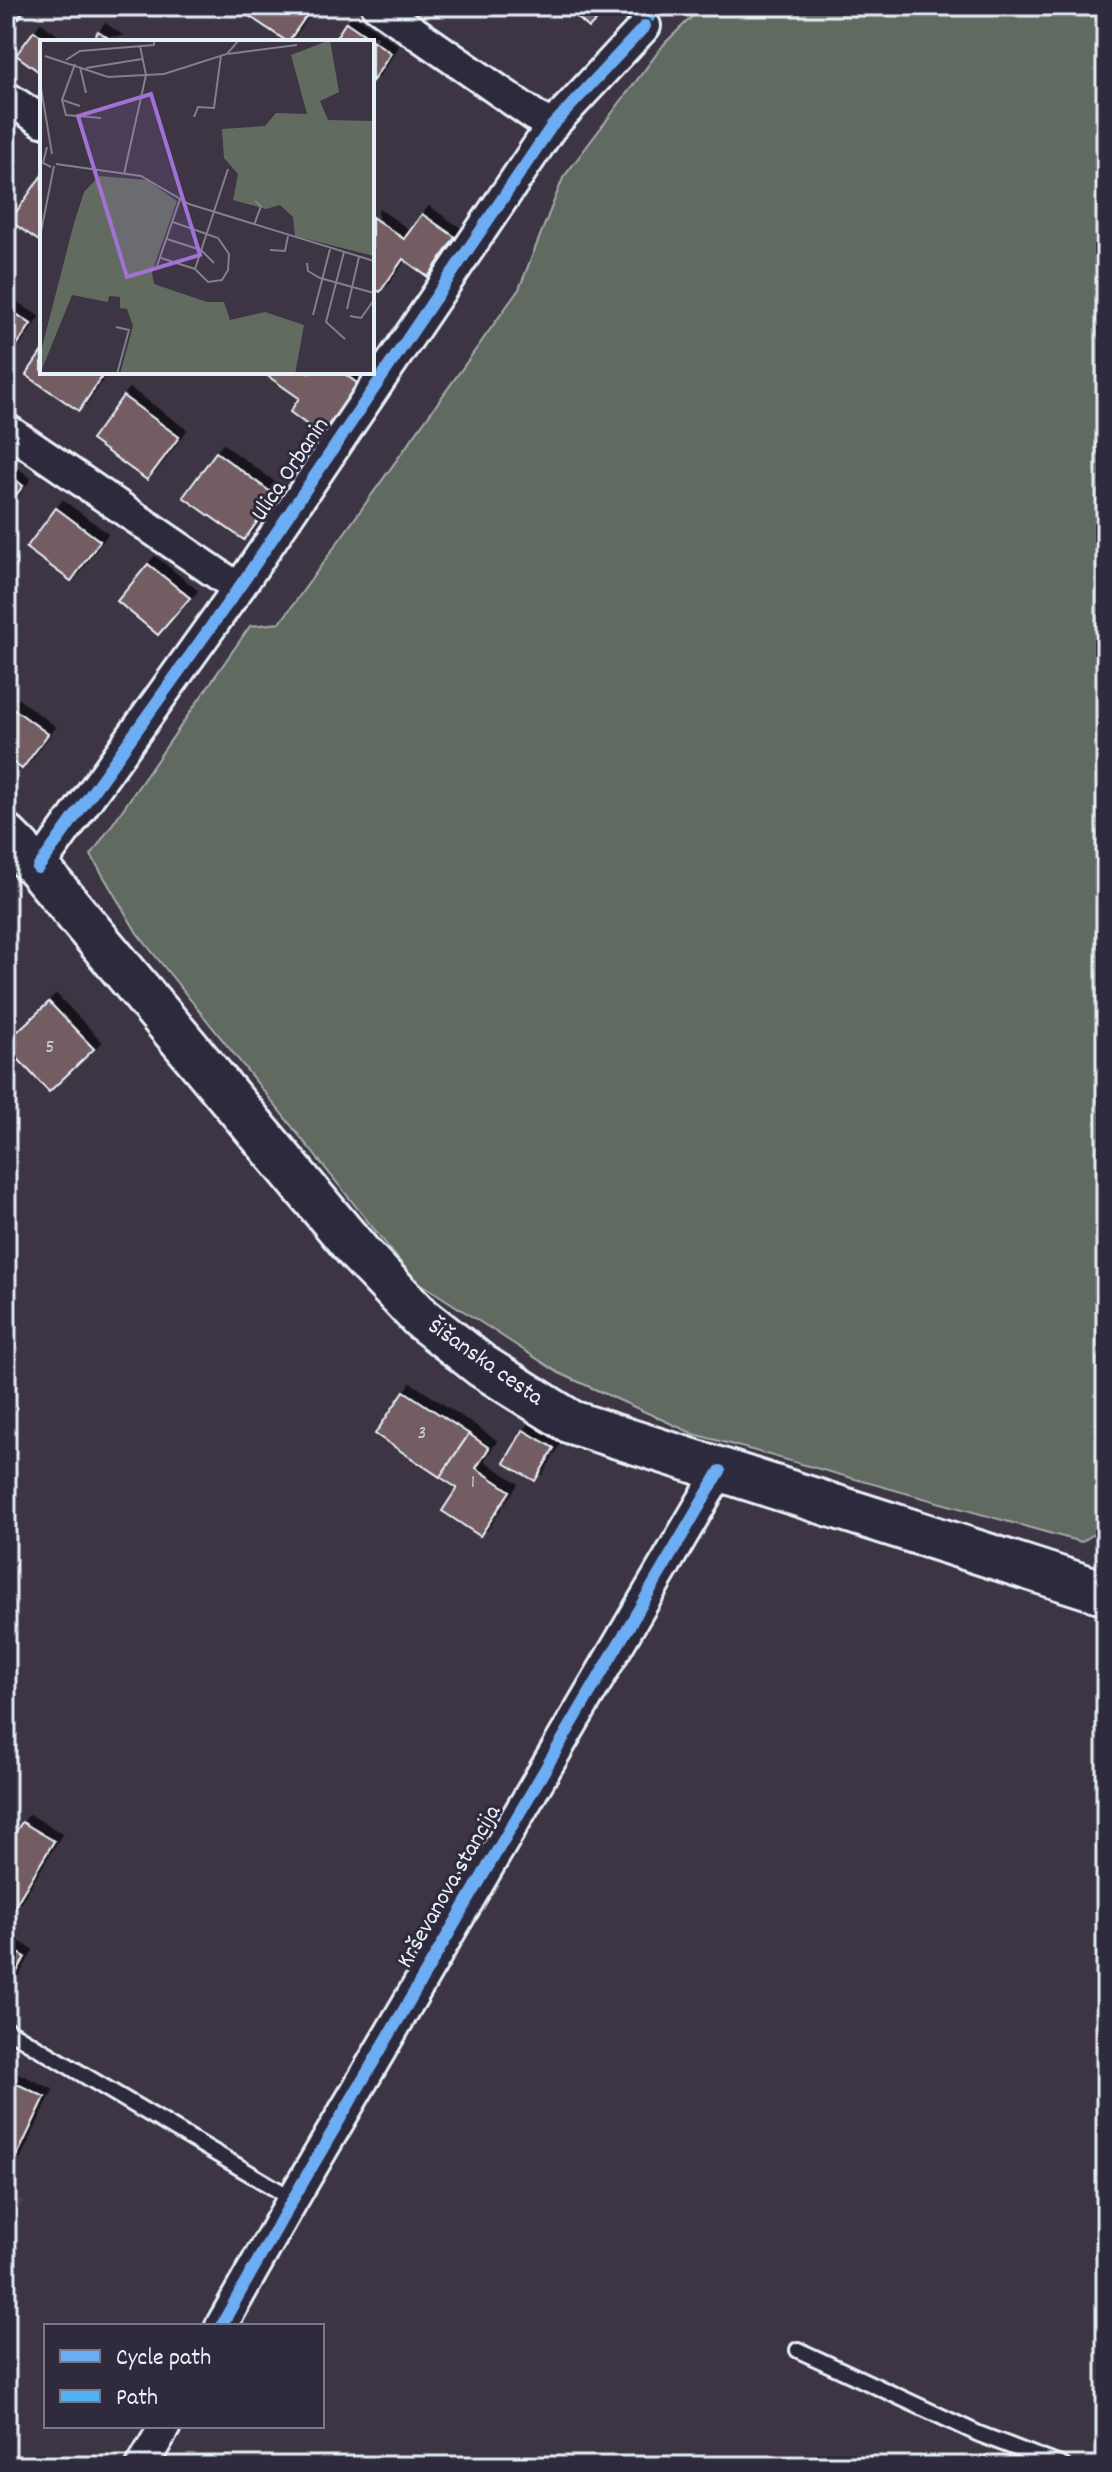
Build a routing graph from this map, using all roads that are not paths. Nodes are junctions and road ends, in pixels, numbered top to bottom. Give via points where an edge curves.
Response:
1 (377, 6) edge
2 (645, 26) dead end
3 (6, 97) edge
4 (40, 120) edge
5 (551, 127) junction
6 (381, 357) edge
7 (370, 374) edge
8 (6, 429) edge
9 (238, 588) junction
10 (6, 836) edge
11 (38, 868) junction
12 (720, 1471) junction
13 (1106, 1593) edge
14 (6, 2029) edge
15 (293, 2199) junction
16 (222, 2324) edge
17 (798, 2350) dead end
18 (164, 2428) edge
19 (142, 2466) edge
20 (1063, 2466) edge

1 - 5 street
2 - 5 street, Ulica Orbanin
3 - 4 street
5 - 6 street, Ulica Orbanin
7 - 9 street, Ulica Orbanin
8 - 9 street
9 - 11 street, Ulica Orbanin
10 - 11 main road, Šišanska cesta
11 - 12 main road, Šišanska cesta via 361,1255 421,1318 482,1366 571,1422
12 - 13 main road, Šišanska cesta
12 - 15 street, Krševanova stancija
14 - 15 lane
15 - 16 street, Krševanova stancija
17 - 20 lane via 979,2434
18 - 19 street

